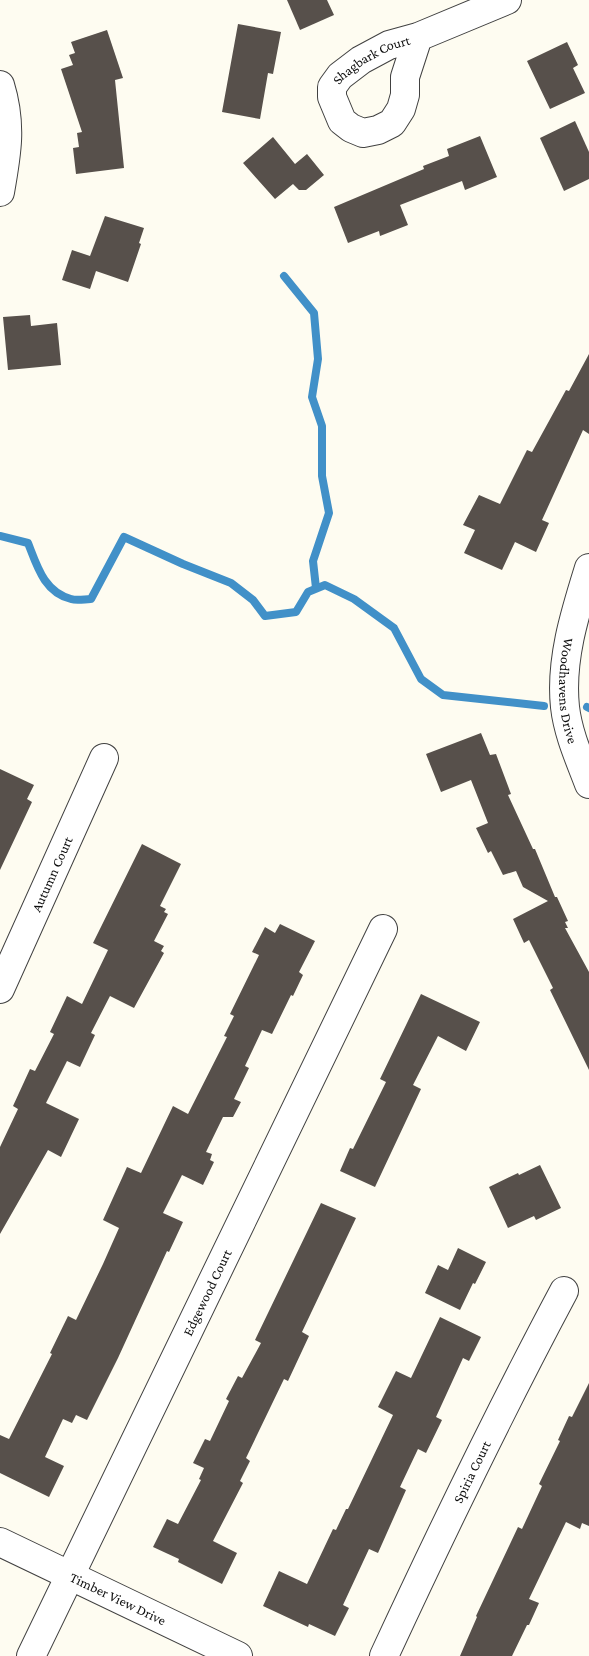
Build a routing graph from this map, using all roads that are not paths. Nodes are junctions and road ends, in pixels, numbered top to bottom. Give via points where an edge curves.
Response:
1 (507, 0) edge
2 (418, 38) dead end
3 (0, 85) edge
4 (0, 192) edge
5 (589, 568) edge
6 (104, 758) dead end
7 (589, 784) edge
8 (383, 929) dead end
9 (0, 989) edge
10 (564, 1291) dead end
11 (0, 1542) edge
12 (70, 1575) junction
13 (31, 1656) edge
14 (238, 1656) edge
15 (384, 1656) edge

1 - 2 street, Shagbark Court
3 - 4 street via 8,122 8,148
5 - 7 street, Woodhavens Drive via 574,618 565,676 565,708
6 - 9 street, Autumn Court
8 - 12 street, Edgewood Court
10 - 15 street, Spiria Court via 430,1556
11 - 12 street, Timber View Drive
12 - 13 street, Edgewood Court
12 - 14 street, Timber View Drive

